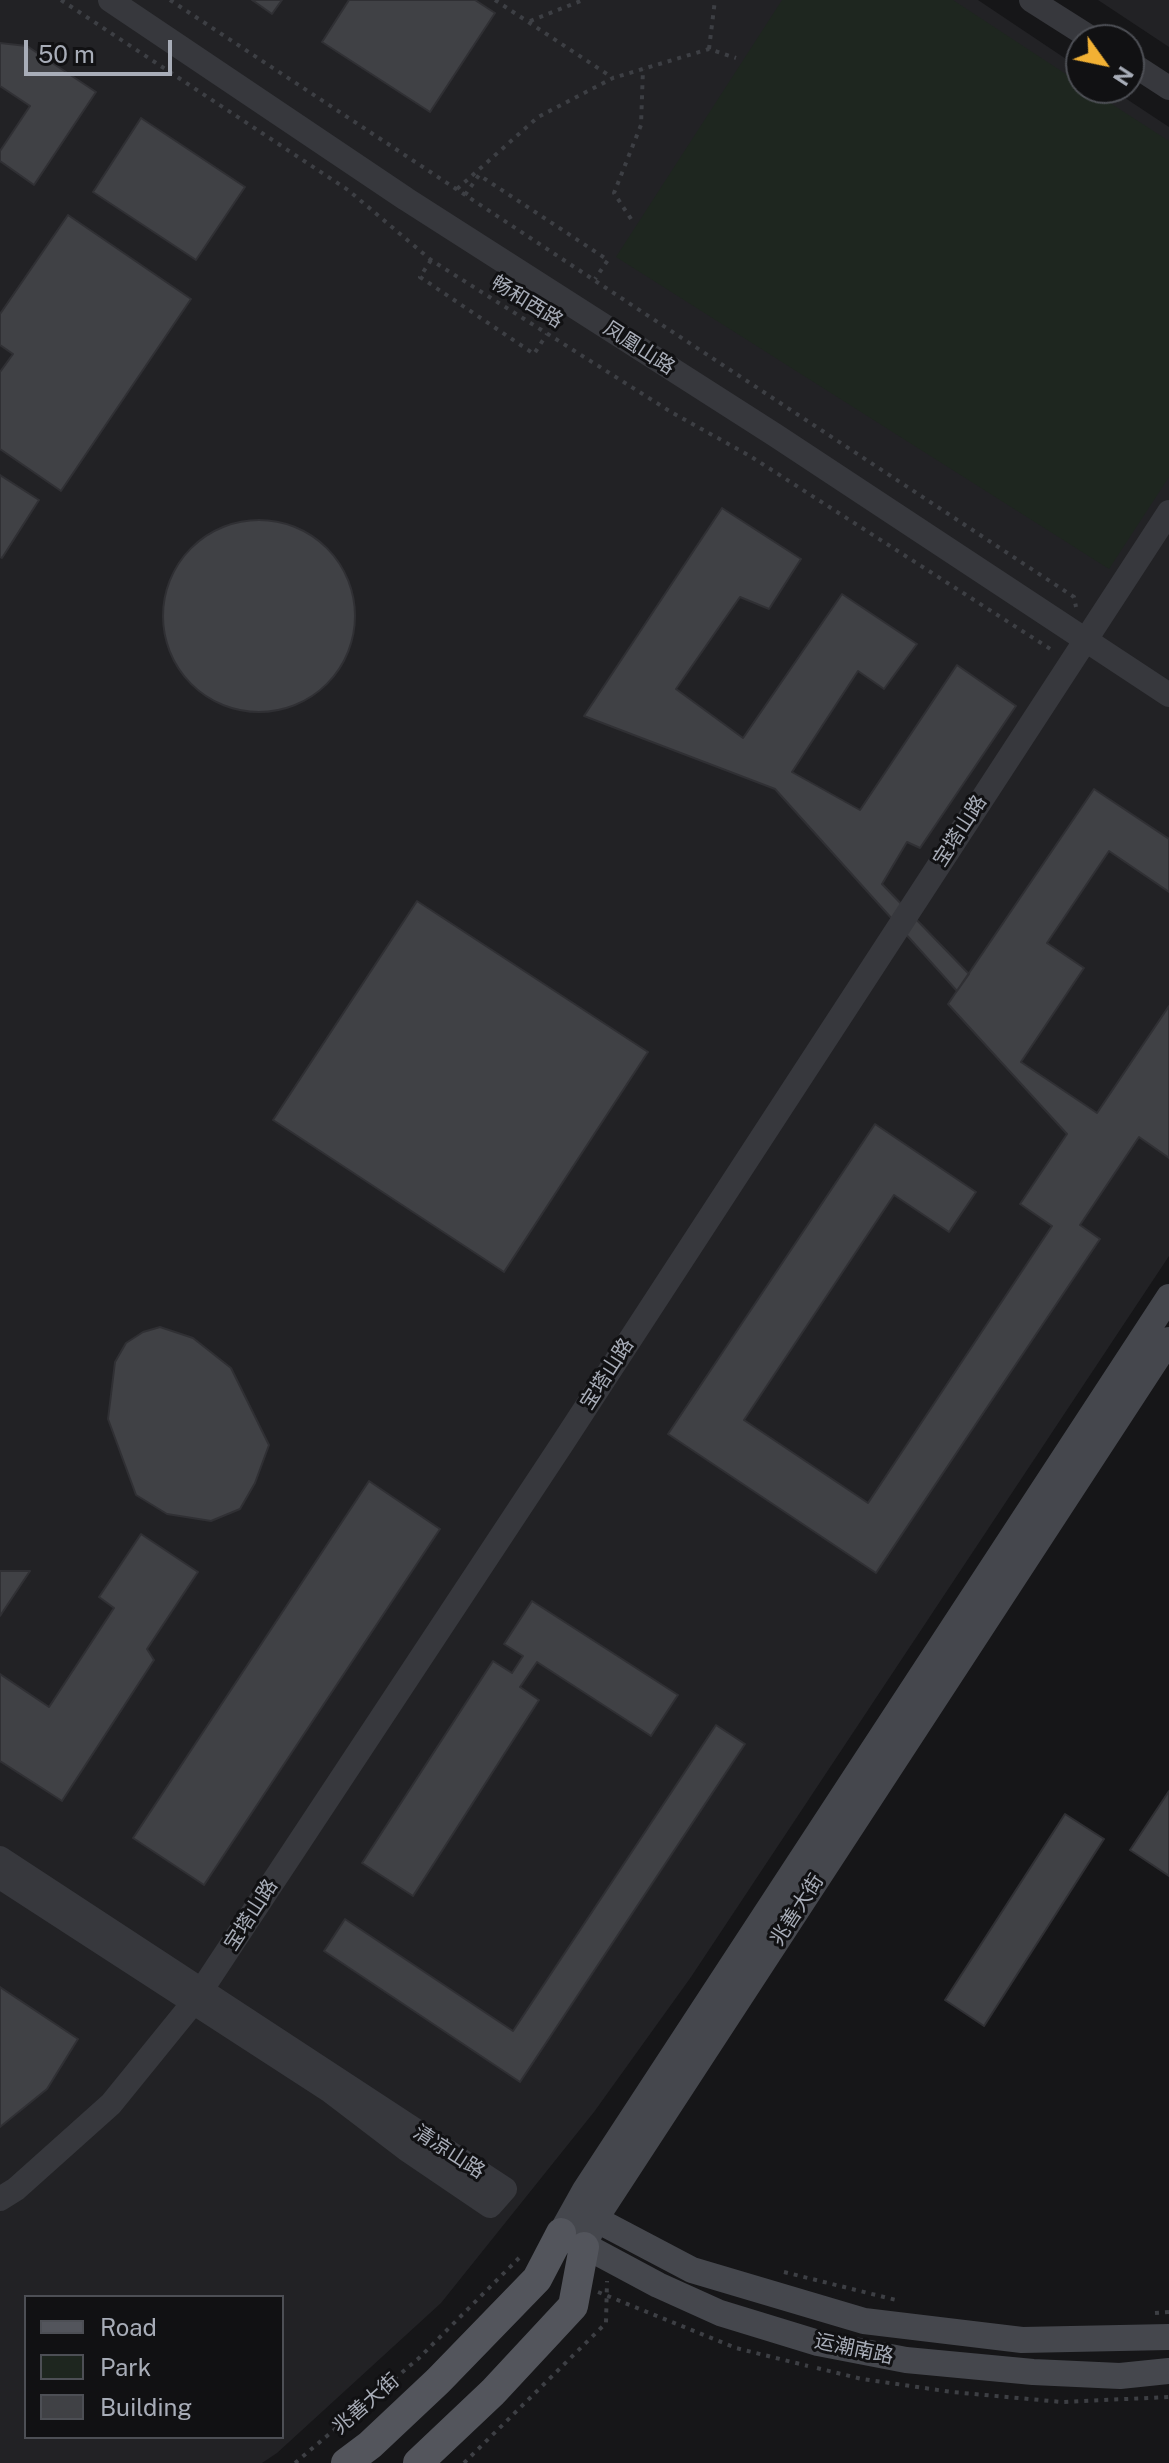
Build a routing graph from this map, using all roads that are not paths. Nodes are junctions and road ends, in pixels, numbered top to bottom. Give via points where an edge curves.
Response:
1 (110, 0) edge
2 (1031, 0) edge
3 (1069, 24) edge
4 (1145, 72) edge
5 (1169, 88) edge
6 (1169, 512) edge
7 (1084, 640) junction
8 (1169, 695) edge
9 (1169, 1297) edge
10 (1169, 1340) edge
11 (0, 1858) edge
12 (0, 1877) edge
13 (197, 1997) junction
14 (0, 2199) edge
15 (578, 2227) junction
16 (1169, 2337) edge
17 (1169, 2371) edge
18 (346, 2463) edge
19 (418, 2463) edge

1 - 7 street, 凤凰山路
2 - 3 street
4 - 5 street
6 - 7 street, 宝塔山路
7 - 8 street, 凤凰山路
7 - 13 street, 宝塔山路
9 - 15 main road, 兆善大街
10 - 15 main road, 兆善大街
11 - 13 street, 清凉山路
12 - 13 street, 清凉山路
13 - 13 street, 清凉山路 via 490,2206 505,2189
13 - 14 street, 宝塔山路 via 111,2104
15 - 16 main road, 运潮南路 via 692,2270 864,2321 1022,2340
15 - 17 main road, 运潮南路 via 658,2285 720,2313 818,2343 906,2360 1033,2372 1120,2376
15 - 18 main road, 兆善大街 via 537,2279 438,2381
15 - 19 main road, 兆善大街 via 573,2306

